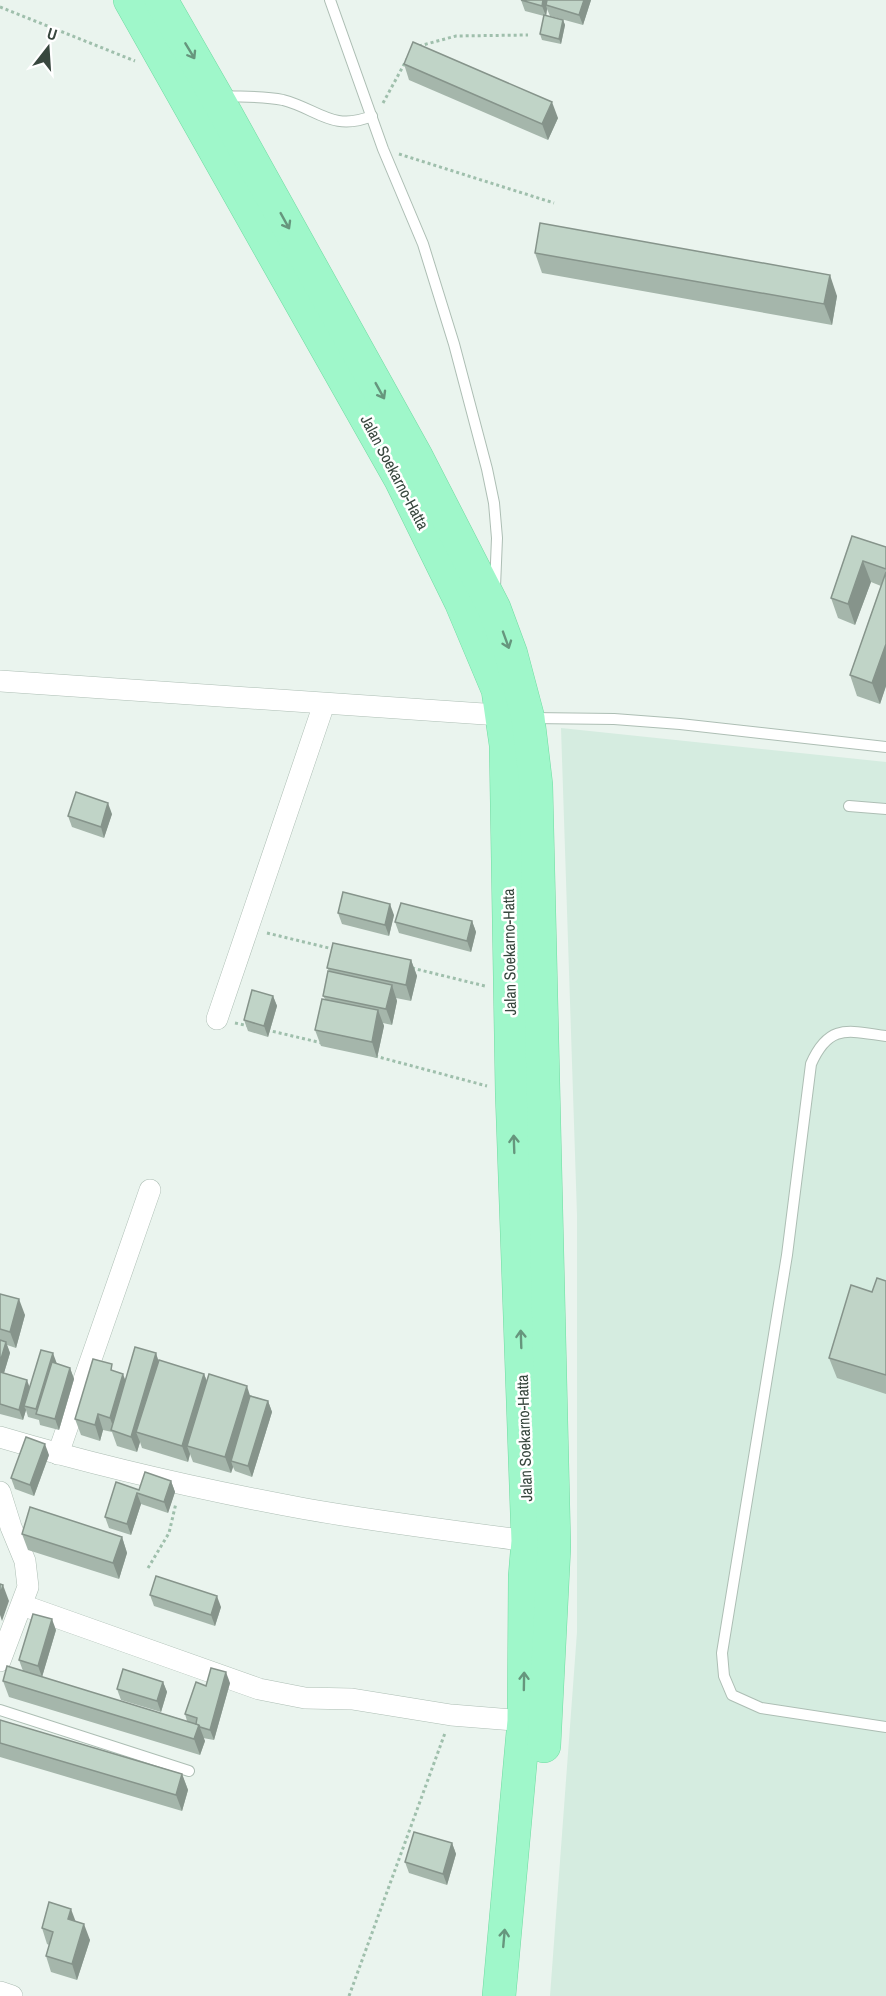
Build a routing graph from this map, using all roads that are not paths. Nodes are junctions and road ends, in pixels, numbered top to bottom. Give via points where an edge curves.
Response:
1 (130, 0) edge
2 (161, 0) edge
3 (330, 0) edge
4 (217, 115) junction
5 (372, 116) junction
6 (494, 608) junction
7 (0, 681) edge
8 (324, 704) junction
9 (516, 717) junction
10 (886, 747) edge
11 (849, 806) dead end
12 (886, 809) edge
13 (217, 1019) road end
14 (886, 1036) edge
15 (150, 1190) dead end
16 (0, 1437) edge
17 (58, 1454) junction
18 (0, 1492) edge
19 (528, 1541) junction
20 (22, 1605) junction
21 (0, 1661) edge
22 (0, 1710) edge
23 (535, 1722) junction
24 (886, 1727) edge
25 (189, 1771) dead end
26 (0, 1992) edge
27 (12, 1996) edge
28 (499, 1996) edge
29 (522, 1996) edge

1 - 4 main road, Jalan Soekarno-Hatta via 174,76
2 -> 4 main road, Jalan Soekarno-Hatta
3 - 5 lane
4 - 5 lane via 279,100 328,120 352,122
4 -> 6 main road, Jalan Soekarno-Hatta via 406,438
4 - 9 main road, Jalan Soekarno-Hatta via 461,602 498,690
5 - 6 lane via 423,244 487,469 497,538
6 -> 9 main road, Jalan Soekarno-Hatta via 511,654
7 - 8 street
8 - 9 street
8 - 13 street
9 - 10 lane via 680,724
19 -> 9 main road, Jalan Soekarno-Hatta via 512,1093 506,745
9 - 23 main road, Jalan Soekarno-Hatta via 536,784 554,1547
11 - 12 lane
14 - 24 lane via 846,1031 830,1036 811,1064 787,1255 722,1653 724,1676 732,1695 761,1708
15 - 17 street
16 - 17 street
17 - 19 street via 178,1484 306,1509
18 - 20 street via 25,1561 28,1587
23 -> 19 main road, Jalan Soekarno-Hatta via 525,1577
20 - 21 street
20 - 23 street via 259,1689 305,1698 352,1699
22 - 25 lane
28 -> 23 main road, Jalan Soekarno-Hatta
23 - 29 main road, Jalan Soekarno-Hatta
26 - 27 street

